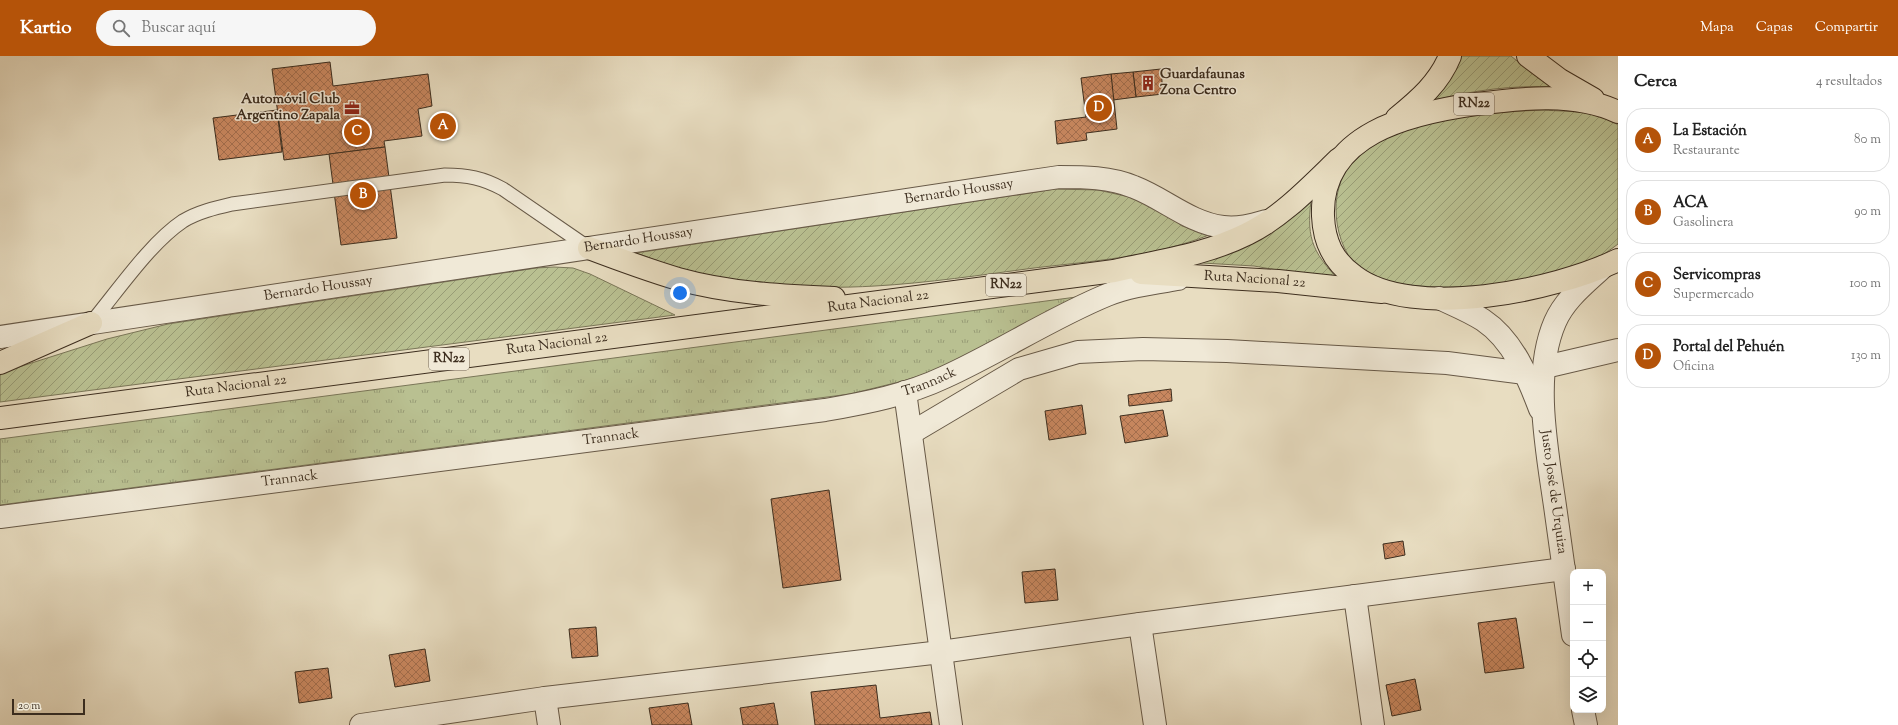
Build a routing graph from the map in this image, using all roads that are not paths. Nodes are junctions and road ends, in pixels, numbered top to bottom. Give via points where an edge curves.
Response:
1 (1450, 56) edge
2 (1528, 56) edge
3 (1615, 111) edge
4 (1388, 126) junction
5 (1341, 157) junction
6 (1269, 220) junction
7 (589, 248) junction
8 (1610, 264) edge
9 (1114, 271) junction
10 (1200, 276) junction
11 (1395, 293) junction
12 (1439, 298) junction
13 (898, 299) junction
14 (91, 323) junction
15 (0, 337) edge
16 (1618, 350) edge
17 (0, 363) edge
18 (1535, 370) junction
19 (905, 392) junction
20 (0, 418) edge
21 (911, 433) junction
22 (0, 517) edge
23 (1564, 569) junction
24 (1355, 596) junction
25 (1570, 613) edge
26 (1140, 624) junction
27 (941, 652) junction
28 (545, 698) junction
29 (1584, 713) edge
30 (361, 725) edge
31 (549, 725) edge
32 (951, 725) edge
33 (1155, 725) edge
34 (1373, 725) edge
35 (1586, 725) edge

1 - 4 main road via 1435,83
2 - 3 main road via 1560,80
3 - 4 main road, Ruta Nacional 22 / RN22 via 1586,102 1558,99 1502,100 1440,110
4 - 5 main road, Ruta Nacional 22 / RN22 via 1353,145
5 - 6 main road, Ruta Nacional 22 / RN22
5 - 11 main road, Ruta Nacional 22 / RN22 via 1326,190 1323,209 1328,245 1338,263 1355,277 1373,287
6 - 7 street, Bernardo Houssay via 1239,227 1224,227 1196,219 1133,186 1111,180 1058,177
6 - 9 main road, Ruta Nacional 22 / RN22 via 1248,234 1205,250
7 - 13 main road via 635,266 727,289 778,295
7 - 14 street, Bernardo Houssay
7 - 14 lane via 503,189 488,181 460,175 232,204 207,210 165,234
8 - 12 main road, Ruta Nacional 22 / RN22 via 1581,276 1526,290 1494,295
8 - 18 street via 1573,295 1564,306
9 - 10 main road, Ruta Nacional 22 / RN22
9 - 13 main road, Ruta Nacional 22 / RN22
10 - 11 main road, Ruta Nacional 22 / RN22
10 - 19 street, Trannack via 1152,283 1108,295 1060,317 944,378
11 - 12 main road, Ruta Nacional 22 / RN22
12 - 18 street, Justo José de Urquiza via 1484,321
13 - 20 main road, Ruta Nacional 22 / RN22
14 - 15 street, Bernardo Houssay
14 - 17 main road
16 - 18 street
18 - 21 street via 1227,351 1143,349 1078,352 1019,369
18 - 23 street, Justo José de Urquiza
19 - 21 street
19 - 22 street, Trannack via 866,403 825,410
21 - 27 street
23 - 24 street
23 - 25 street, Justo José de Urquiza
24 - 26 street
24 - 34 street
26 - 27 street
26 - 33 street
27 - 28 street
27 - 32 street
28 - 30 street
28 - 31 street
29 - 35 street

